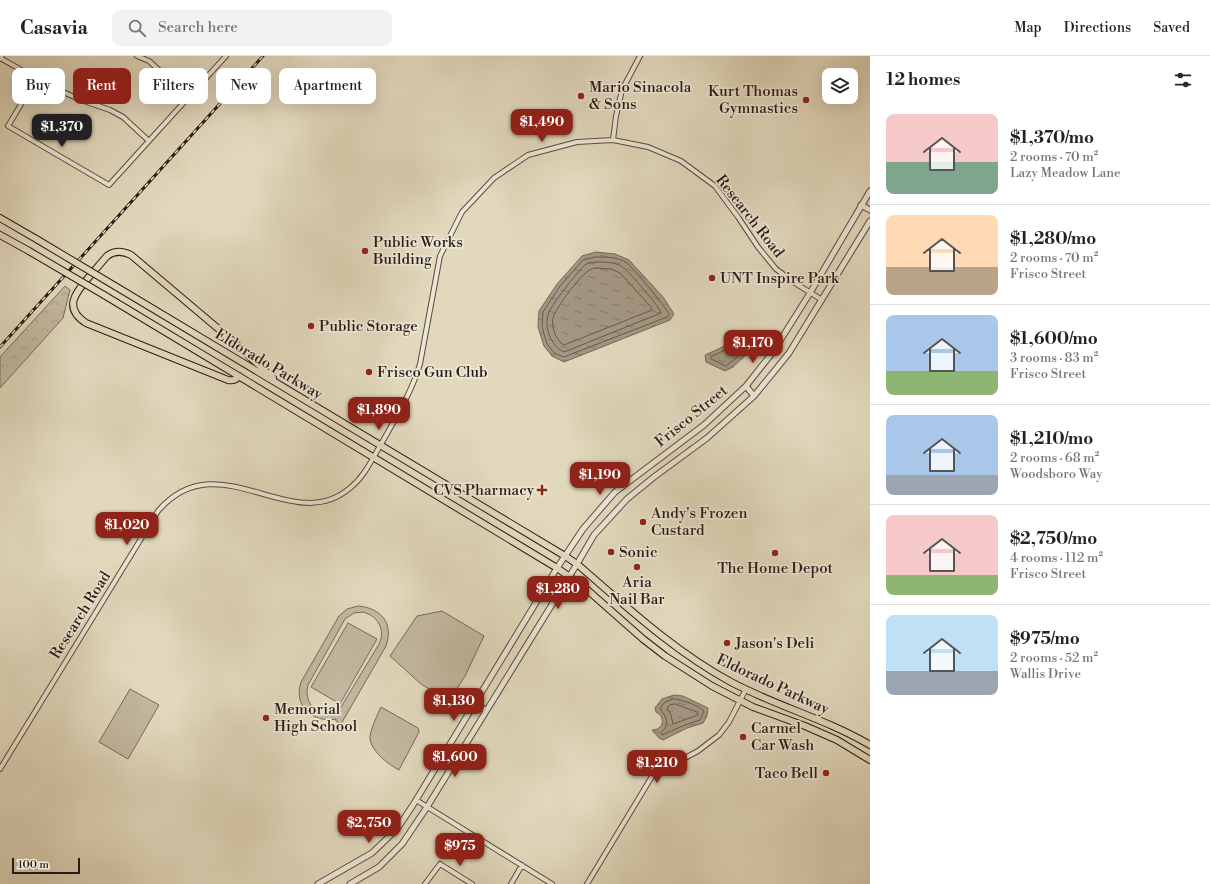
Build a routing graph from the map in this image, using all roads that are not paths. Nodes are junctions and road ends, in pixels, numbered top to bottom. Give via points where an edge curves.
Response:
1 (137, 56) edge
2 (226, 56) edge
3 (640, 56) edge
4 (1, 58) edge
5 (18, 68) edge
6 (157, 68) edge
7 (208, 75) edge
8 (65, 93) edge
9 (21, 104) edge
10 (182, 104) edge
11 (612, 140) junction
12 (149, 141) junction
13 (870, 191) edge
14 (862, 205) junction
15 (870, 210) edge
16 (0, 218) edge
17 (870, 221) edge
18 (0, 235) edge
19 (810, 293) junction
20 (822, 300) junction
21 (239, 376) junction
22 (746, 386) junction
23 (287, 390) junction
24 (754, 396) junction
25 (380, 446) junction
26 (374, 457) junction
27 (470, 500) junction
28 (463, 511) junction
29 (565, 556) junction
30 (577, 564) junction
31 (557, 568) junction
32 (570, 576) junction
33 (652, 630) junction
34 (643, 639) junction
35 (746, 689) junction
36 (740, 701) junction
37 (475, 704) junction
38 (486, 710) junction
39 (825, 722) junction
40 (821, 733) junction
41 (870, 745) edge
42 (870, 760) edge
43 (0, 769) edge
44 (416, 800) junction
45 (427, 807) junction
46 (522, 865) junction
47 (329, 878) junction
48 (318, 884) edge
49 (332, 884) edge
50 (350, 884) edge
51 (425, 884) edge
52 (472, 884) edge
53 (511, 884) edge
54 (552, 884) edge
55 (587, 884) edge

1 - 6 street
2 - 7 street
3 - 11 street via 622,90
4 - 5 street
8 - 12 street via 123,117
9 - 12 street via 8,126 109,185
10 - 12 street
11 - 19 street, Research Road via 648,147 681,161 715,186 776,269
11 - 25 street, Research Road via 578,142 528,155 494,178 462,212 440,256 415,381
13 - 14 street, Frisco Street
14 - 15 street
14 - 19 street, Frisco Street
16 - 23 main road, Eldorado Parkway, bridge
17 - 20 street, Frisco Street
18 - 21 main road, Eldorado Parkway, bridge via 104,294
19 - 20 street, Research Road
19 - 22 street, Frisco Street via 773,352
20 - 24 street, Frisco Street via 789,353
21 - 23 main road via 232,381 228,380 86,323 75,313 74,296 107,256 125,252
21 - 26 main road, Eldorado Parkway
22 - 24 street
22 - 29 street, Frisco Street via 704,425 615,492 583,529
23 - 25 main road, Eldorado Parkway
24 - 30 street, Frisco Street via 707,438 627,499 594,535
25 - 26 street, Research Road
25 - 27 main road, Eldorado Parkway
26 - 28 main road, Eldorado Parkway
26 - 43 street, Research Road via 351,487 339,496 318,503 295,502 215,484 188,489 171,499 158,511
27 - 28 main road
27 - 29 main road, Eldorado Parkway
28 - 31 main road, Eldorado Parkway
29 - 30 main road, Eldorado Parkway
29 - 31 street, Frisco Street
30 - 32 street, Frisco Street
30 - 33 main road, Eldorado Parkway
31 - 32 main road, Eldorado Parkway
31 - 37 street, Frisco Street
32 - 34 main road, Eldorado Parkway
32 - 38 street, Frisco Street
33 - 34 main road
33 - 35 main road, Eldorado Parkway via 698,662
34 - 36 main road, Eldorado Parkway via 689,672
35 - 36 street
35 - 39 main road, Eldorado Parkway
36 - 40 main road, Eldorado Parkway
36 - 55 street via 716,738 651,778
37 - 38 street
37 - 44 street, Frisco Street
38 - 45 street, Frisco Street
39 - 40 main road
39 - 41 main road, Eldorado Parkway
40 - 42 main road, Eldorado Parkway
44 - 45 street
44 - 47 street, Frisco Street via 397,829 372,853
45 - 46 street
45 - 50 street, Frisco Street via 402,844 378,867
46 - 53 street
46 - 54 street
47 - 48 street, Frisco Street
47 - 49 street
51 - 52 street via 440,864

